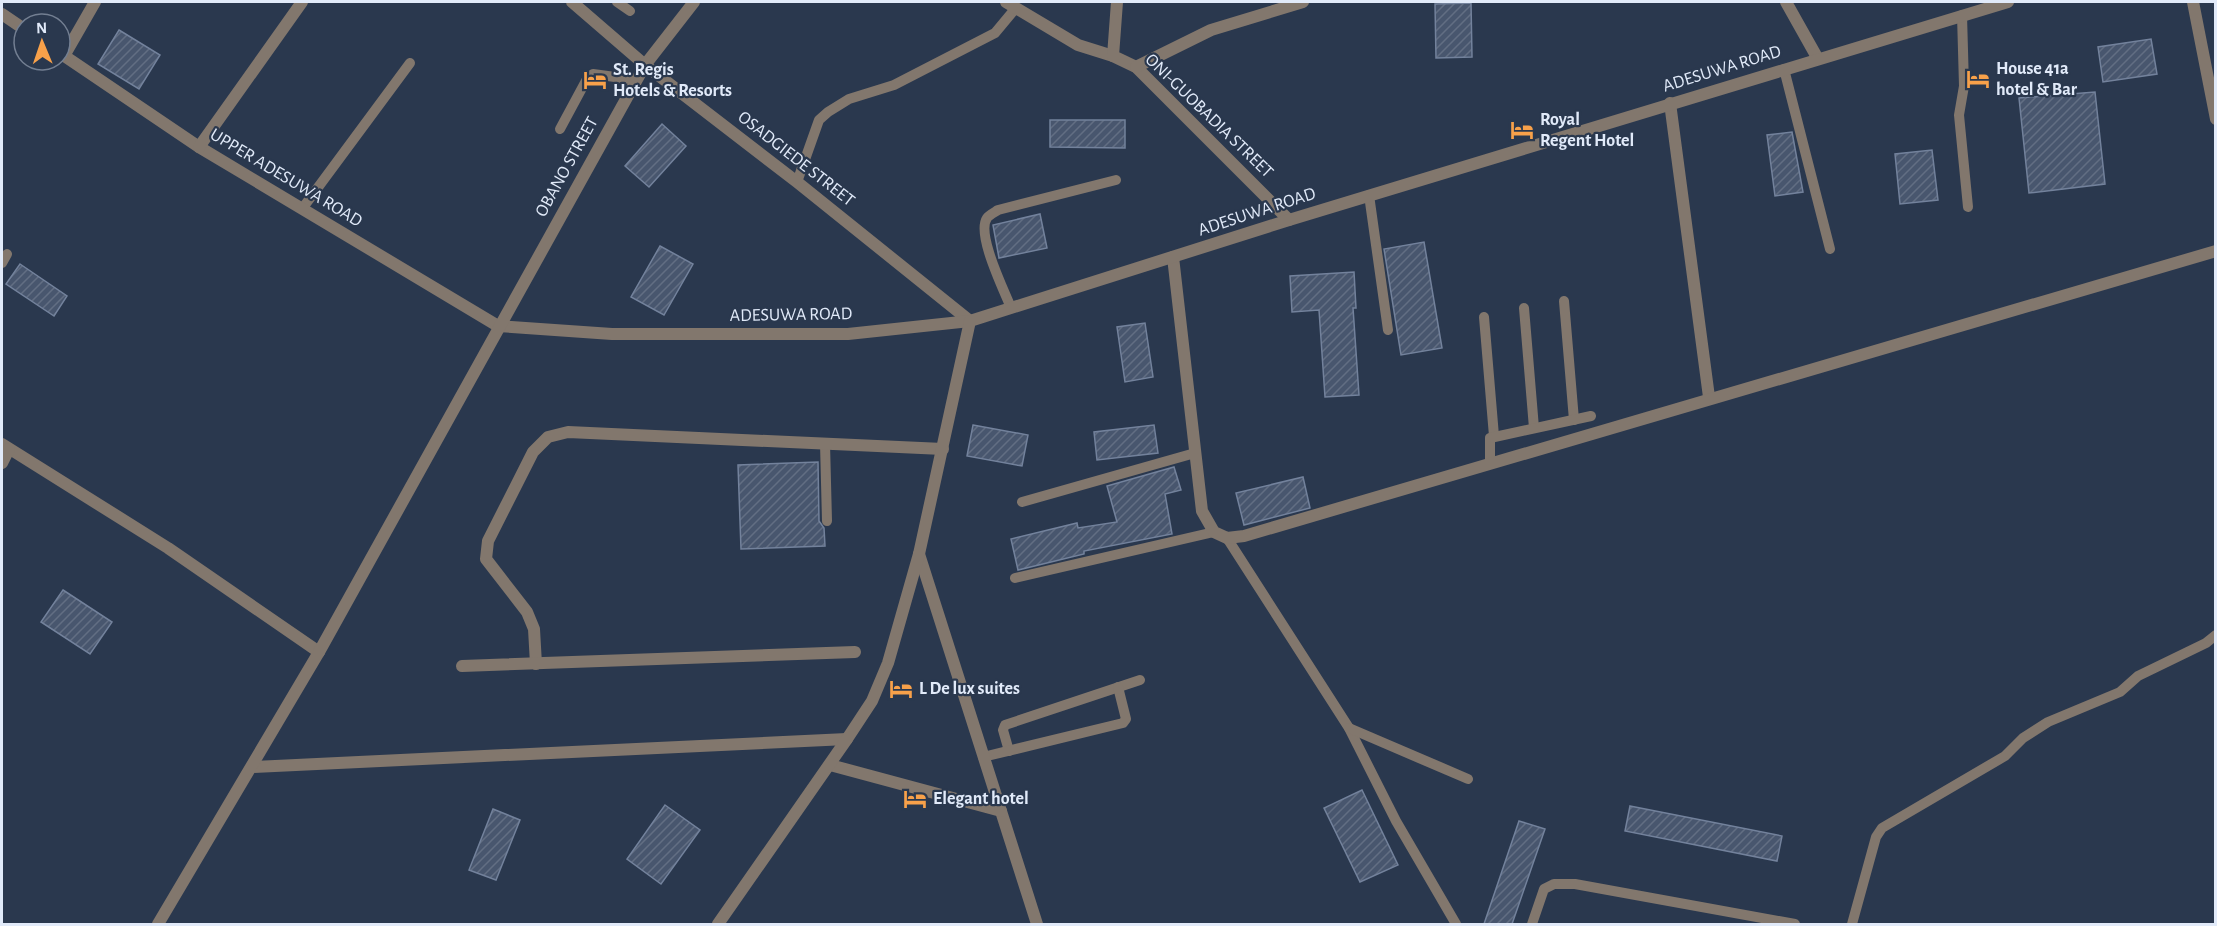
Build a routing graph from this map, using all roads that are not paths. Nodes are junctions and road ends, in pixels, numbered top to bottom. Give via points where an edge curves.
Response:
1 (95, 2) edge
2 (302, 2) edge
3 (572, 2) edge
4 (617, 2) edge
5 (694, 2) edge
6 (1117, 2) edge
7 (1303, 2) edge
8 (1786, 2) edge
9 (2008, 2) edge
10 (2193, 2) edge
11 (1010, 5) edge
12 (630, 11) dead end
13 (1962, 15) junction
14 (72, 39) edge
15 (1113, 56) junction
16 (1818, 58) junction
17 (72, 62) edge
18 (410, 63) dead end
19 (645, 65) junction
20 (1136, 67) junction
21 (1784, 69) junction
22 (636, 80) junction
23 (1671, 104) junction
24 (2216, 119) edge
25 (560, 129) dead end
26 (199, 147) junction
27 (1116, 180) dead end
28 (797, 182) junction
29 (1369, 195) junction
30 (1968, 207) dead end
31 (302, 209) junction
32 (1289, 220) junction
33 (1830, 249) dead end
34 (2216, 251) edge
35 (1173, 257) junction
36 (1564, 301) dead end
37 (1011, 308) junction
38 (1524, 308) dead end
39 (1484, 317) dead end
40 (969, 321) junction
41 (498, 326) junction
42 (1388, 330) dead end
43 (1709, 397) junction
44 (1591, 416) dead end
45 (1574, 420) junction
46 (1533, 428) junction
47 (1494, 436) junction
48 (825, 443) junction
49 (5, 447) edge
50 (943, 449) junction
51 (1195, 453) junction
52 (2, 463) edge
53 (1490, 464) junction
54 (1023, 502) dead end
55 (827, 521) dead end
56 (1214, 532) junction
57 (1227, 537) junction
58 (919, 555) junction
59 (1015, 578) dead end
60 (2216, 635) edge
61 (2211, 646) edge
62 (319, 652) junction
63 (855, 652) dead end
64 (536, 664) junction
65 (462, 666) dead end
66 (1140, 680) dead end
67 (1118, 687) junction
68 (1349, 728) junction
69 (847, 739) junction
70 (1010, 751) junction
71 (983, 757) junction
72 (830, 765) junction
73 (252, 767) junction
74 (1468, 779) dead end
75 (1001, 811) junction
76 (158, 924) edge
77 (718, 924) edge
78 (1036, 924) edge
79 (1456, 924) edge
80 (1532, 924) edge
81 (1795, 924) edge
82 (1852, 924) edge

1 - 14 street
2 - 26 street
3 - 19 street, OSADGIEDE STREET
4 - 12 lane
5 - 19 street, OBANO STREET
6 - 15 street
7 - 20 street via 1211,30
8 - 16 street
9 - 13 street, ADESUWA ROAD
10 - 24 street
11 - 15 street, ONI-GUOBADIA STREET via 1078,45
11 - 28 lane via 995,33 894,85 849,99 828,112 819,120
13 - 16 street, ADESUWA ROAD
13 - 30 lane via 1964,86 1959,114
15 - 20 street, ONI-GUOBADIA STREET
16 - 21 street, ADESUWA ROAD
17 - 26 street, UPPER ADESUWA ROAD
18 - 31 lane
19 - 22 street, OBANO STREET
19 - 28 street, OSADGIEDE STREET
20 - 32 street, ONI-GUOBADIA STREET
21 - 23 street, ADESUWA ROAD
21 - 33 lane
22 - 25 lane via 593,74 588,77
22 - 41 street, OBANO STREET
23 - 29 street, ADESUWA ROAD
23 - 43 street
26 - 31 street, UPPER ADESUWA ROAD
27 - 37 lane via 998,210 987,218 986,241
28 - 40 street, OSADGIEDE STREET
29 - 32 street, ADESUWA ROAD
29 - 42 lane
31 - 41 street, UPPER ADESUWA ROAD
32 - 35 street, ADESUWA ROAD
34 - 43 street
35 - 37 street, ADESUWA ROAD
35 - 51 street
36 - 45 lane
37 - 40 street, ADESUWA ROAD
38 - 46 lane
39 - 47 lane
40 - 41 street, ADESUWA ROAD via 837,334 612,333
40 - 50 street
41 - 62 street, OBANO STREET
43 - 53 street
44 - 45 lane
45 - 46 lane
46 - 47 lane
47 - 53 lane via 1488,442
48 - 50 street
48 - 55 lane
48 - 64 street via 568,432 548,437 533,452 488,541 486,559 527,612 534,629
49 - 52 street
49 - 62 street via 168,548
50 - 58 street
51 - 54 lane
51 - 56 street via 1202,511
53 - 57 street via 1330,513
56 - 57 street
56 - 59 lane
57 - 68 lane
58 - 69 street via 888,663 872,701
58 - 71 street
60 - 61 lane
61 - 82 lane via 2138,676 2120,692 2048,722 2005,756 1882,828 1876,837
62 - 73 street, OBANO STREET
63 - 64 street
64 - 65 street
66 - 67 lane
67 - 70 lane via 1005,725
67 - 70 lane via 1126,713 1123,723
68 - 74 lane
68 - 79 lane via 1396,821
69 - 72 street
69 - 73 street
70 - 71 lane
71 - 75 street
72 - 75 street
72 - 77 street
73 - 76 street, OBANO STREET
75 - 78 street
80 - 81 lane via 1544,889 1554,884

